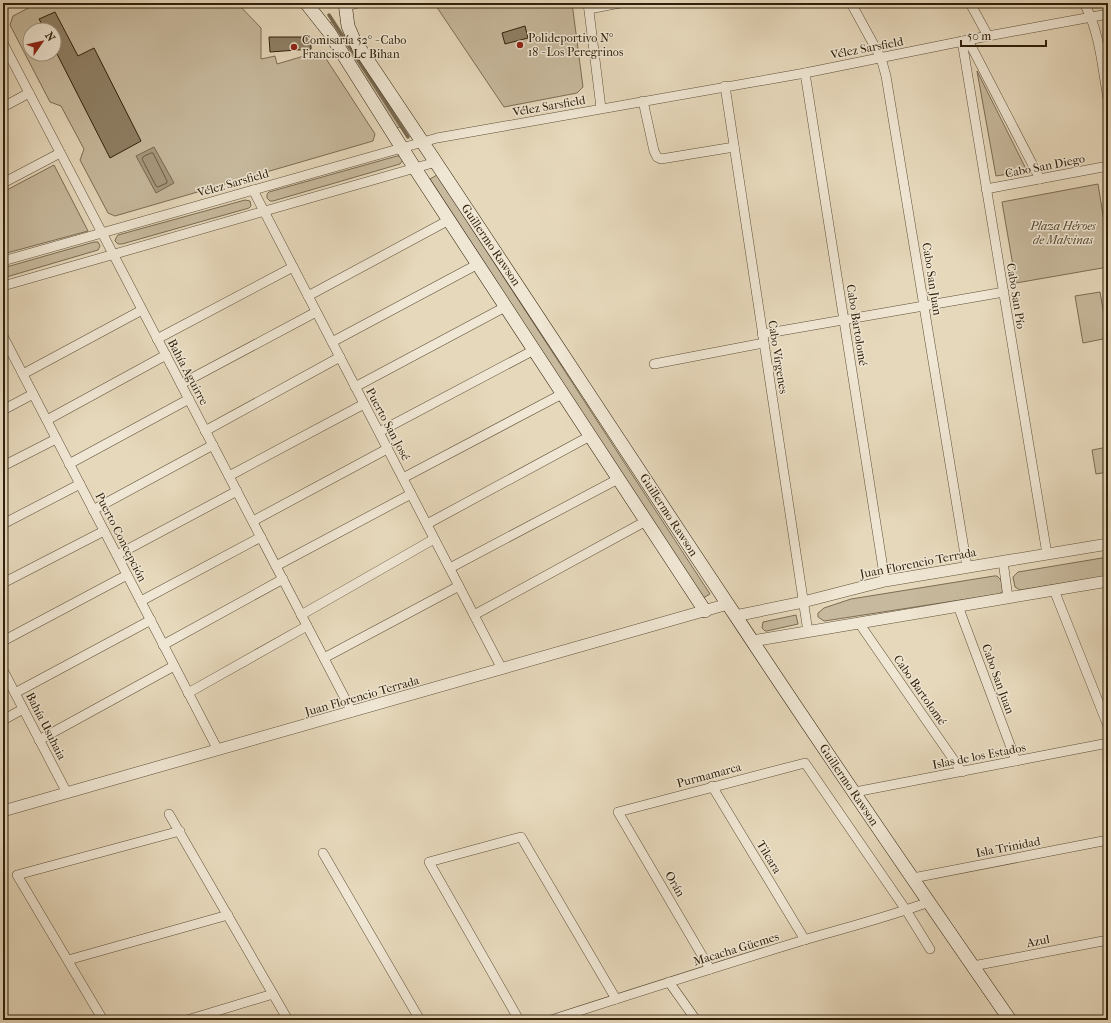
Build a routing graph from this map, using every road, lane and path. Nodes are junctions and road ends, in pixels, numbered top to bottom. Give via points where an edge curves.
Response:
1 (306, 3) edge
2 (620, 3) edge
3 (851, 3) edge
4 (970, 3) edge
5 (1084, 3) edge
6 (349, 4) edge
7 (588, 6) edge
8 (1108, 14) edge
9 (1092, 17) junction
10 (988, 36) junction
11 (965, 40) junction
12 (4, 46) edge
13 (881, 58) junction
14 (805, 72) junction
15 (725, 86) junction
16 (29, 93) junction
17 (1108, 99) edge
18 (643, 101) junction
19 (3, 107) edge
20 (601, 108) junction
21 (423, 142) junction
22 (734, 147) junction
23 (402, 148) junction
24 (60, 153) junction
25 (436, 162) junction
26 (1108, 166) edge
27 (414, 167) junction
28 (1040, 179) junction
29 (3, 183) edge
30 (986, 189) junction
31 (253, 190) junction
32 (263, 211) junction
33 (449, 220) junction
34 (102, 233) junction
35 (113, 255) junction
36 (3, 261) edge
37 (478, 264) junction
38 (292, 267) junction
39 (3, 286) edge
40 (1004, 292) junction
41 (308, 296) junction
42 (924, 306) junction
43 (506, 307) junction
44 (142, 310) junction
45 (316, 312) junction
46 (844, 320) junction
47 (762, 334) junction
48 (3, 336) edge
49 (157, 339) junction
50 (332, 342) junction
51 (764, 344) junction
52 (6, 349) edge
53 (534, 350) junction
54 (166, 355) junction
55 (340, 357) junction
56 (654, 364) dead end
57 (23, 374) junction
58 (181, 384) junction
59 (355, 387) junction
60 (33, 394) junction
61 (562, 394) junction
62 (189, 399) junction
63 (364, 404) junction
64 (3, 410) edge
65 (47, 420) junction
66 (205, 431) junction
67 (378, 432) junction
68 (590, 436) junction
69 (56, 439) junction
70 (212, 445) junction
71 (388, 449) junction
72 (69, 464) junction
73 (3, 466) edge
74 (229, 476) junction
75 (403, 478) junction
76 (618, 479) junction
77 (80, 484) junction
78 (237, 491) junction
79 (411, 494) junction
80 (93, 510) junction
81 (646, 521) junction
82 (253, 522) junction
83 (3, 524) edge
84 (427, 524) junction
85 (104, 531) junction
86 (261, 537) junction
87 (434, 539) junction
88 (1108, 544) edge
89 (1047, 554) junction
90 (117, 555) junction
91 (1003, 561) junction
92 (276, 566) junction
93 (967, 567) junction
94 (450, 568) junction
95 (127, 575) junction
96 (283, 579) junction
97 (885, 581) junction
98 (1108, 581) edge
99 (3, 583) edge
100 (459, 586) junction
101 (1054, 590) junction
102 (1008, 598) junction
103 (141, 601) junction
104 (803, 602) junction
105 (728, 604) junction
106 (958, 606) junction
107 (705, 611) junction
108 (301, 614) junction
109 (474, 615) junction
110 (735, 616) junction
111 (150, 620) junction
112 (859, 623) junction
113 (307, 626) junction
114 (808, 632) junction
115 (3, 641) edge
116 (752, 641) junction
117 (163, 645) junction
118 (324, 658) junction
119 (174, 666) junction
120 (502, 669) junction
121 (3, 670) edge
122 (15, 693) junction
123 (188, 693) junction
124 (23, 709) junction
125 (352, 712) junction
126 (3, 720) edge
127 (1108, 726) edge
128 (39, 740) junction
129 (1108, 743) edge
130 (218, 750) junction
131 (1016, 761) junction
132 (962, 772) junction
133 (712, 786) junction
134 (855, 792) junction
135 (67, 793) junction
136 (3, 811) edge
137 (618, 812) joint
138 (169, 814) dead end
139 (180, 831) junction
140 (1108, 840) edge
141 (323, 853) dead end
142 (913, 878) junction
143 (929, 902) junction
144 (906, 910) junction
145 (228, 915) junction
146 (805, 940) junction
147 (1108, 940) edge
148 (930, 949) dead end
149 (68, 960) junction
150 (973, 966) junction
151 (710, 969) junction
152 (670, 982) junction
153 (273, 994) junction
154 (616, 999) junction
155 (103, 1020) edge
156 (187, 1020) edge
157 (288, 1020) edge
158 (420, 1020) edge
159 (519, 1020) edge
160 (551, 1020) edge
161 (696, 1020) edge
162 (1010, 1020) edge

1 - 23 main road, Guillermo Rawson via 329,32
2 - 7 street
3 - 13 street, Cabo San Juan
4 - 10 street
5 - 9 street
6 - 21 main road, Guillermo Rawson via 348,26 354,40
7 - 20 street
8 - 9 street, Vélez Sarsfield
9 - 10 street, Vélez Sarsfield
9 - 17 street via 1097,32
10 - 11 street, Vélez Sarsfield
11 - 13 street, Vélez Sarsfield
11 - 28 street
11 - 30 street, Cabo San Pío
12 - 16 street, Bahía Aguirre
13 - 14 street, Vélez Sarsfield
13 - 42 street, Cabo San Juan
14 - 15 street, Vélez Sarsfield
14 - 46 street, Cabo Bartolomé
15 - 18 street, Vélez Sarsfield
15 - 22 street, Cabo Vírgenes
16 - 19 street
16 - 24 street, Bahía Aguirre
18 - 20 street, Vélez Sarsfield
18 - 22 street via 657,157 662,159
20 - 21 street, Vélez Sarsfield
21 - 23 street, Vélez Sarsfield
21 - 25 main road, Guillermo Rawson
22 - 47 street, Cabo Vírgenes
23 - 27 main road, Guillermo Rawson
23 - 31 street, Vélez Sarsfield
24 - 29 street
24 - 34 street, Bahía Aguirre
25 - 27 street
25 - 105 main road, Guillermo Rawson
26 - 28 street, Cabo San Diego
27 - 32 street
27 - 33 main road, Guillermo Rawson
28 - 30 street, Cabo San Diego
30 - 40 street, Cabo San Pío
31 - 32 street, Puerto San José
31 - 34 street, Vélez Sarsfield
32 - 35 street
32 - 38 street, Puerto San José
33 - 37 main road, Guillermo Rawson
33 - 41 street
34 - 35 street, Bahía Aguirre
34 - 36 street, Vélez Sarsfield
35 - 39 street
35 - 44 street, Bahía Aguirre
37 - 43 main road, Guillermo Rawson
37 - 50 street
38 - 41 street, Puerto San José
38 - 49 street
40 - 42 street
40 - 89 street, Cabo San Pío
41 - 45 street, Puerto San José
42 - 46 street
42 - 93 street, Cabo San Juan
43 - 53 main road, Guillermo Rawson
43 - 59 street
44 - 49 street, Bahía Aguirre
44 - 57 street
45 - 50 street, Puerto San José
45 - 58 street
46 - 47 street
46 - 97 street, Cabo Bartolomé
47 - 51 street, Cabo Vírgenes
48 - 52 street, Puerto Concepción
49 - 54 street, Bahía Aguirre
50 - 55 street, Puerto San José
51 - 56 street
51 - 104 street, Cabo Vírgenes
52 - 57 street, Puerto Concepción
53 - 61 main road, Guillermo Rawson
53 - 67 street
54 - 58 street, Bahía Aguirre
54 - 65 street
55 - 59 street, Puerto San José
55 - 66 street
57 - 60 street, Puerto Concepción
58 - 62 street, Bahía Aguirre
59 - 63 street, Puerto San José
60 - 64 street
60 - 65 street, Puerto Concepción
61 - 68 main road, Guillermo Rawson
61 - 75 street
62 - 66 street, Bahía Aguirre
62 - 72 street
63 - 67 street, Puerto San José
63 - 74 street
65 - 69 street, Puerto Concepción
66 - 70 street, Bahía Aguirre
67 - 71 street, Puerto San José
68 - 76 main road, Guillermo Rawson
68 - 84 street
69 - 72 street, Puerto Concepción
69 - 73 street
70 - 74 street, Bahía Aguirre
70 - 80 street
71 - 75 street, Puerto San José
71 - 82 street
72 - 77 street, Puerto Concepción
74 - 78 street, Bahía Aguirre
75 - 79 street, Puerto San José
76 - 81 main road, Guillermo Rawson
76 - 94 street
77 - 80 street, Puerto Concepción
77 - 83 street
78 - 82 street, Bahía Aguirre
78 - 90 street
79 - 84 street, Puerto San José
79 - 92 street
80 - 85 street, Puerto Concepción
81 - 107 main road, Guillermo Rawson
81 - 109 street
82 - 86 street, Bahía Aguirre
84 - 87 street, Puerto San José
85 - 90 street, Puerto Concepción
85 - 99 street
86 - 92 street, Bahía Aguirre
86 - 103 street
87 - 94 street, Puerto San José
87 - 108 street
88 - 89 street, Juan Florencio Terrada
89 - 91 street, Juan Florencio Terrada
90 - 95 street, Puerto Concepción
91 - 93 street, Juan Florencio Terrada
91 - 102 street
92 - 96 street, Bahía Aguirre
93 - 97 street, Juan Florencio Terrada
94 - 100 street, Puerto San José
95 - 103 street, Puerto Concepción
95 - 115 street
96 - 108 street, Bahía Aguirre
96 - 117 street
97 - 104 street, Juan Florencio Terrada
98 - 101 street
100 - 109 street, Puerto San José
100 - 118 street
101 - 102 street
101 - 127 street
102 - 106 street
103 - 111 street, Puerto Concepción
104 - 110 street, Juan Florencio Terrada
104 - 114 street, Cabo Vírgenes
105 - 107 street, Juan Florencio Terrada
105 - 110 main road, Guillermo Rawson
106 - 112 street
106 - 131 street, Cabo San Juan
107 - 120 street, Juan Florencio Terrada
108 - 113 street, Bahía Aguirre
109 - 120 street, Puerto San José
110 - 116 main road, Guillermo Rawson
111 - 117 street, Puerto Concepción
111 - 122 street
112 - 114 street
112 - 132 street, Cabo Bartolomé
113 - 118 street, Bahía Aguirre
113 - 123 street
114 - 116 street
116 - 134 main road, Guillermo Rawson
117 - 119 street, Puerto Concepción
118 - 125 street, Bahía Aguirre
119 - 123 street, Puerto Concepción
119 - 128 street
120 - 125 street, Juan Florencio Terrada
121 - 122 street, Bahía Usuhaia
122 - 124 street, Bahía Usuhaia
123 - 130 street, Puerto Concepción
124 - 126 street
124 - 128 street, Bahía Usuhaia
125 - 130 street, Juan Florencio Terrada
128 - 135 street, Bahía Usuhaia
129 - 131 street, Islas de los Estados
130 - 135 street, Juan Florencio Terrada
131 - 132 street, Islas de los Estados
132 - 134 street, Islas de los Estados
133 - 137 street, Purmamarca
133 - 144 street, Purmamarca via 805,763
133 - 146 street, Tilcara
134 - 142 main road, Guillermo Rawson
135 - 136 street, Juan Florencio Terrada
137 - 151 street, Orán
138 - 139 street
139 - 145 street
139 - 149 street via 17,875
140 - 142 street, Isla Trinidad
141 - 158 street
142 - 143 main road, Guillermo Rawson
143 - 144 street, Macacha Güemes
143 - 150 main road, Guillermo Rawson
144 - 146 street, Macacha Güemes
144 - 148 street
145 - 149 street
145 - 153 street
146 - 151 street, Macacha Güemes
147 - 150 street, Azul
149 - 155 street
150 - 162 main road, Guillermo Rawson
151 - 152 street, Macacha Güemes
152 - 154 street, Macacha Güemes
152 - 161 street
153 - 156 street
153 - 157 street
154 - 159 street via 521,837 430,862
154 - 160 street, Macacha Güemes

